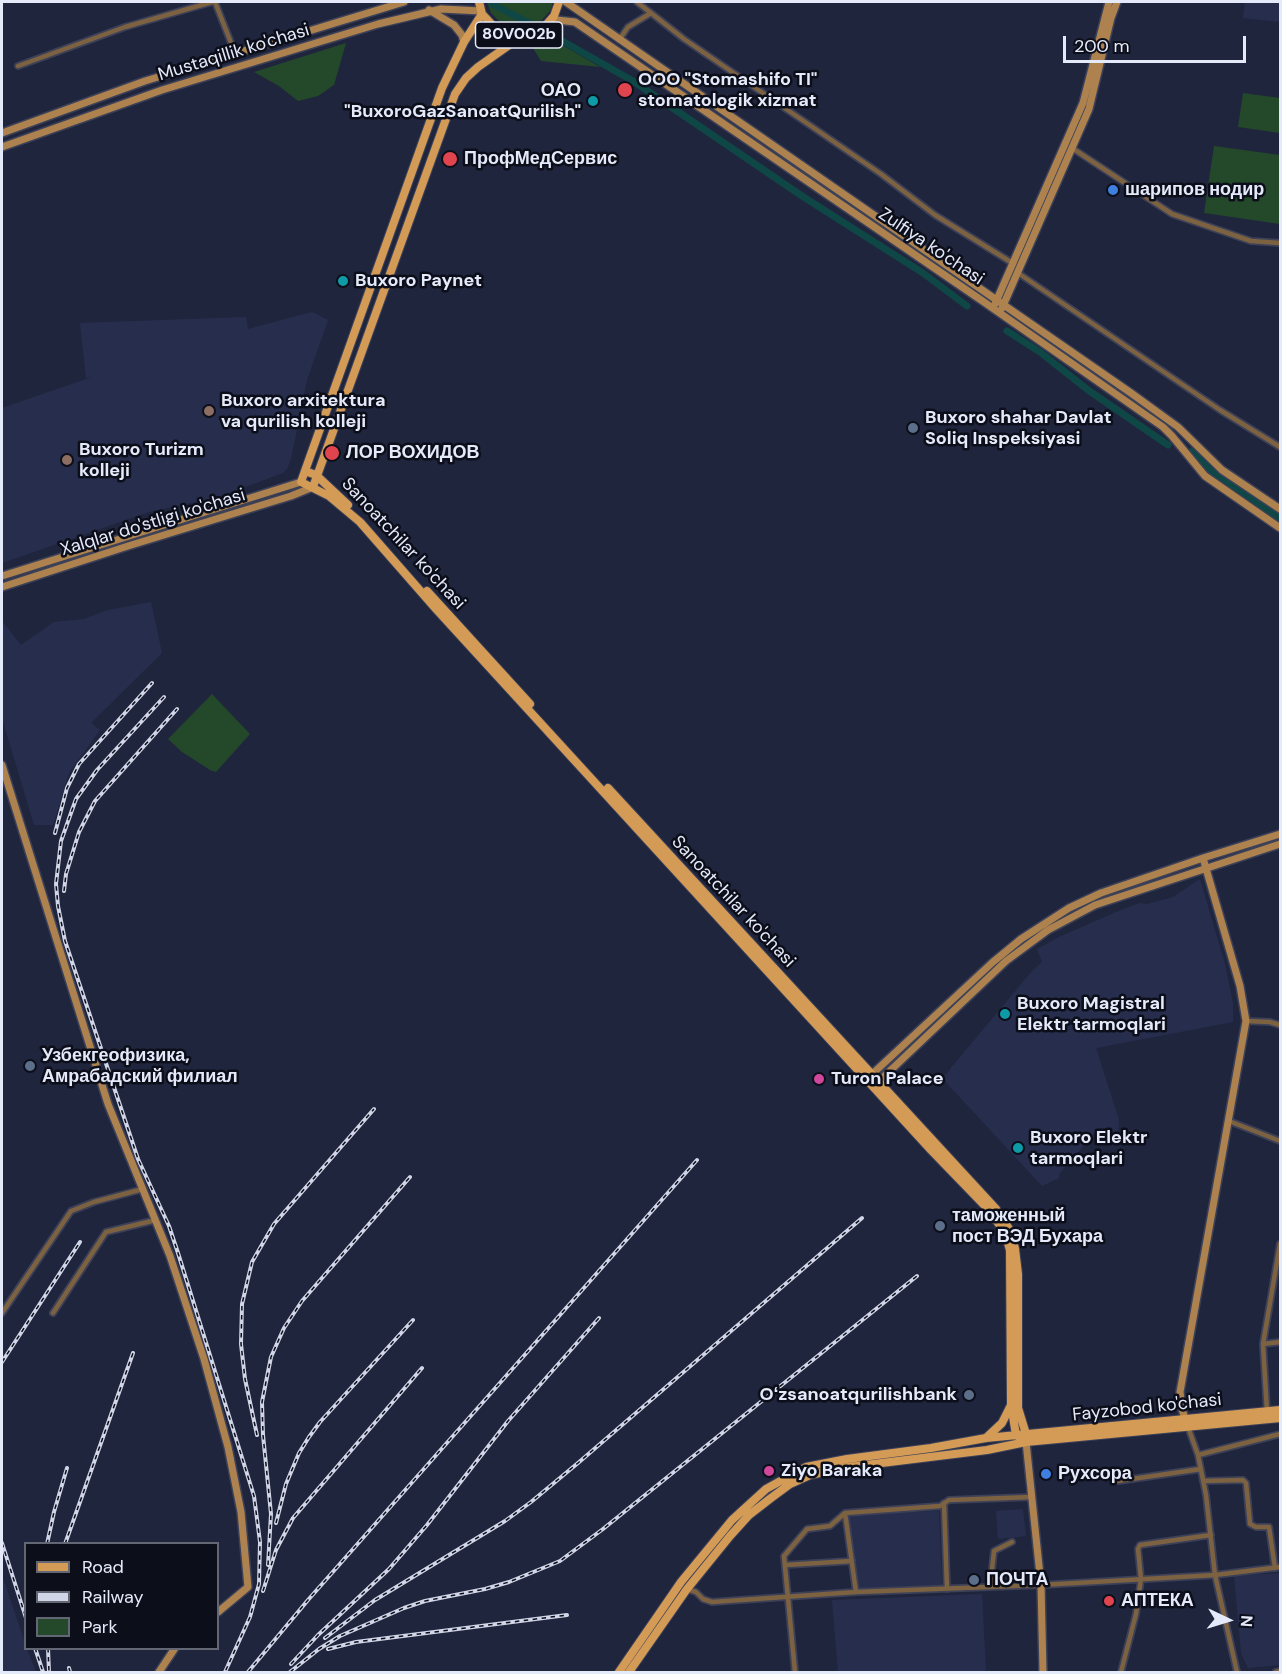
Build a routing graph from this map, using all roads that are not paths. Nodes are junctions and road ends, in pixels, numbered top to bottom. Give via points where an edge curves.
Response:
1 (213, 2) edge
2 (404, 2) edge
3 (479, 2) edge
4 (559, 2) edge
5 (566, 2) edge
6 (637, 2) edge
7 (1109, 2) edge
8 (1117, 2) edge
9 (429, 10) junction
10 (482, 12) junction
11 (651, 13) junction
12 (547, 24) junction
13 (522, 36) junction
14 (619, 40) junction
15 (464, 42) junction
16 (231, 54) junction
17 (18, 66) dead end
18 (231, 69) junction
19 (63, 111) junction
20 (67, 124) junction
21 (2, 133) edge
22 (2, 147) edge
23 (1072, 148) junction
24 (820, 178) junction
25 (409, 180) junction
26 (421, 185) junction
27 (815, 186) junction
28 (1281, 243) edge
29 (1014, 264) junction
30 (1018, 273) junction
31 (1000, 303) junction
32 (996, 311) junction
33 (1281, 447) edge
34 (305, 471) junction
35 (316, 475) junction
36 (301, 482) junction
37 (313, 487) junction
38 (1281, 509) edge
39 (1281, 528) edge
40 (2, 576) edge
41 (2, 587) edge
42 (2, 765) edge
43 (1281, 834) edge
44 (1281, 844) edge
45 (1203, 858) junction
46 (1206, 867) junction
47 (1246, 1021) junction
48 (1281, 1025) edge
49 (869, 1077) junction
50 (876, 1084) junction
51 (1229, 1121) junction
52 (1281, 1141) edge
53 (143, 1189) junction
54 (156, 1220) junction
55 (1281, 1244) edge
56 (2, 1313) edge
57 (53, 1313) dead end
58 (1281, 1342) edge
59 (1263, 1344) junction
60 (1015, 1406) junction
61 (1281, 1410) edge
62 (1267, 1412) junction
63 (1281, 1418) edge
64 (1013, 1419) junction
65 (1186, 1423) junction
66 (1281, 1434) edge
67 (1016, 1435) junction
68 (1002, 1437) junction
69 (986, 1438) junction
70 (1026, 1438) junction
71 (987, 1450) junction
72 (1198, 1455) junction
73 (1201, 1469) junction
74 (1203, 1480) junction
75 (1119, 1481) dead end
76 (1032, 1497) junction
77 (944, 1503) junction
78 (845, 1513) junction
79 (1211, 1535) junction
80 (1012, 1542) dead end
81 (852, 1561) junction
82 (785, 1565) junction
83 (1278, 1568) edge
84 (1215, 1575) junction
85 (1141, 1579) junction
86 (1041, 1585) junction
87 (990, 1587) junction
88 (687, 1589) junction
89 (947, 1589) junction
90 (856, 1592) junction
91 (789, 1598) junction
92 (219, 1611) edge
93 (174, 1650) edge
94 (1281, 1671) edge
95 (159, 1672) edge
96 (619, 1672) edge
97 (629, 1672) edge
98 (795, 1672) edge
99 (1043, 1672) edge
100 (1121, 1672) edge
101 (1237, 1672) edge
102 (1276, 1672) edge

1 - 16 street
1 - 17 street via 125,27
2 - 16 main road, Mustaqillik ko'chasi
3 - 10 main road, 80V002b
4 - 12 main road, 80V002b
5 - 14 main road, Zulfiya ko'chasi
6 - 11 street
7 - 29 main road via 1083,103
8 - 23 main road via 1090,106
9 - 10 main road, Mustaqillik ko'chasi / 80V002b
9 - 15 main road via 454,25
9 - 18 main road, Mustaqillik ko'chasi / 80V002b
10 - 13 main road, 80V002b via 495,28
10 - 15 main road
11 - 14 street via 628,27
11 - 29 street via 935,215
12 - 13 main road, 80V002b via 536,33
12 - 27 main road, Zulfiya ko'chasi via 558,20 575,22
13 - 26 main road via 478,67 455,94
14 - 24 main road, Zulfiya ko'chasi
15 - 25 main road via 442,88
16 - 18 main road
16 - 19 main road, Mustaqillik ko'chasi
18 - 20 main road, Mustaqillik ko'chasi / 80V002b
19 - 20 main road
19 - 21 main road, Mustaqillik ko'chasi
20 - 22 main road, Mustaqillik ko'chasi / 80V002b
23 - 28 street via 1172,214 1251,241
23 - 30 main road
24 - 27 main road
24 - 31 main road, Zulfiya ko'chasi
25 - 26 main road
25 - 34 main road
26 - 35 main road
27 - 32 main road, Zulfiya ko'chasi
29 - 31 main road
30 - 31 main road
30 - 33 street
31 - 32 main road
31 - 38 main road, Zulfiya ko'chasi via 1178,426 1222,470
32 - 39 main road, Zulfiya ko'chasi via 1162,427 1205,476
34 - 35 main road, Sanoatchilar ko'chasi
34 - 36 main road
35 - 37 main road
35 - 49 main road, Sanoatchilar ko'chasi via 365,522
36 - 37 main road, Sanoatchilar ko'chasi
36 - 40 main road, Xalqlar do'stligi ko'chasi
37 - 41 main road, Xalqlar do'stligi ko'chasi
37 - 49 main road, Sanoatchilar ko'chasi via 360,522
42 - 53 main road via 108,1104
43 - 45 main road
44 - 46 main road
45 - 46 main road
45 - 49 main road via 1101,893 1021,939
46 - 47 main road
46 - 50 main road via 1095,905 1048,930 1011,957
47 - 48 street
47 - 51 main road
49 - 50 main road, Sanoatchilar ko'chasi
50 - 60 main road, Sanoatchilar ko'chasi via 1005,1233 1012,1273
51 - 52 street
51 - 65 main road via 1180,1392
53 - 54 main road
53 - 56 street via 71,1211
54 - 57 street via 106,1232
54 - 92 main road via 204,1359 241,1512 248,1587
55 - 59 street
58 - 59 street
59 - 62 street
60 - 64 main road, Sanoatchilar ko'chasi
60 - 69 main road
60 - 70 main road, Sanoatchilar ko'chasi
61 - 62 main road, Fayzobod ko'chasi
62 - 65 main road, Fayzobod ko'chasi
63 - 65 main road
64 - 67 main road, Sanoatchilar ko'chasi
64 - 68 main road
65 - 70 main road, Fayzobod ko'chasi
65 - 72 street
66 - 72 street
67 - 68 main road
67 - 70 main road, Fayzobod ko'chasi
68 - 69 main road
68 - 71 main road
69 - 96 main road via 806,1467 766,1489 732,1520 681,1582
70 - 71 main road
70 - 76 main road
71 - 88 main road via 810,1475 749,1515
72 - 73 street
73 - 74 street
73 - 75 street
74 - 79 street
74 - 83 street via 1246,1482 1250,1524 1269,1527
76 - 77 street
76 - 86 main road
77 - 78 street
77 - 89 street
78 - 81 street
78 - 82 street via 830,1526 807,1529 784,1556
79 - 84 street
79 - 85 street via 1140,1545
80 - 87 street via 994,1551
81 - 82 street
81 - 90 street
82 - 91 street
83 - 84 street
84 - 85 street
84 - 101 street
85 - 86 street
85 - 100 street
86 - 87 street
86 - 99 main road
87 - 89 street
88 - 91 street via 712,1602
88 - 97 main road
89 - 90 street
90 - 91 street
91 - 98 street
93 - 95 main road
94 - 102 street

